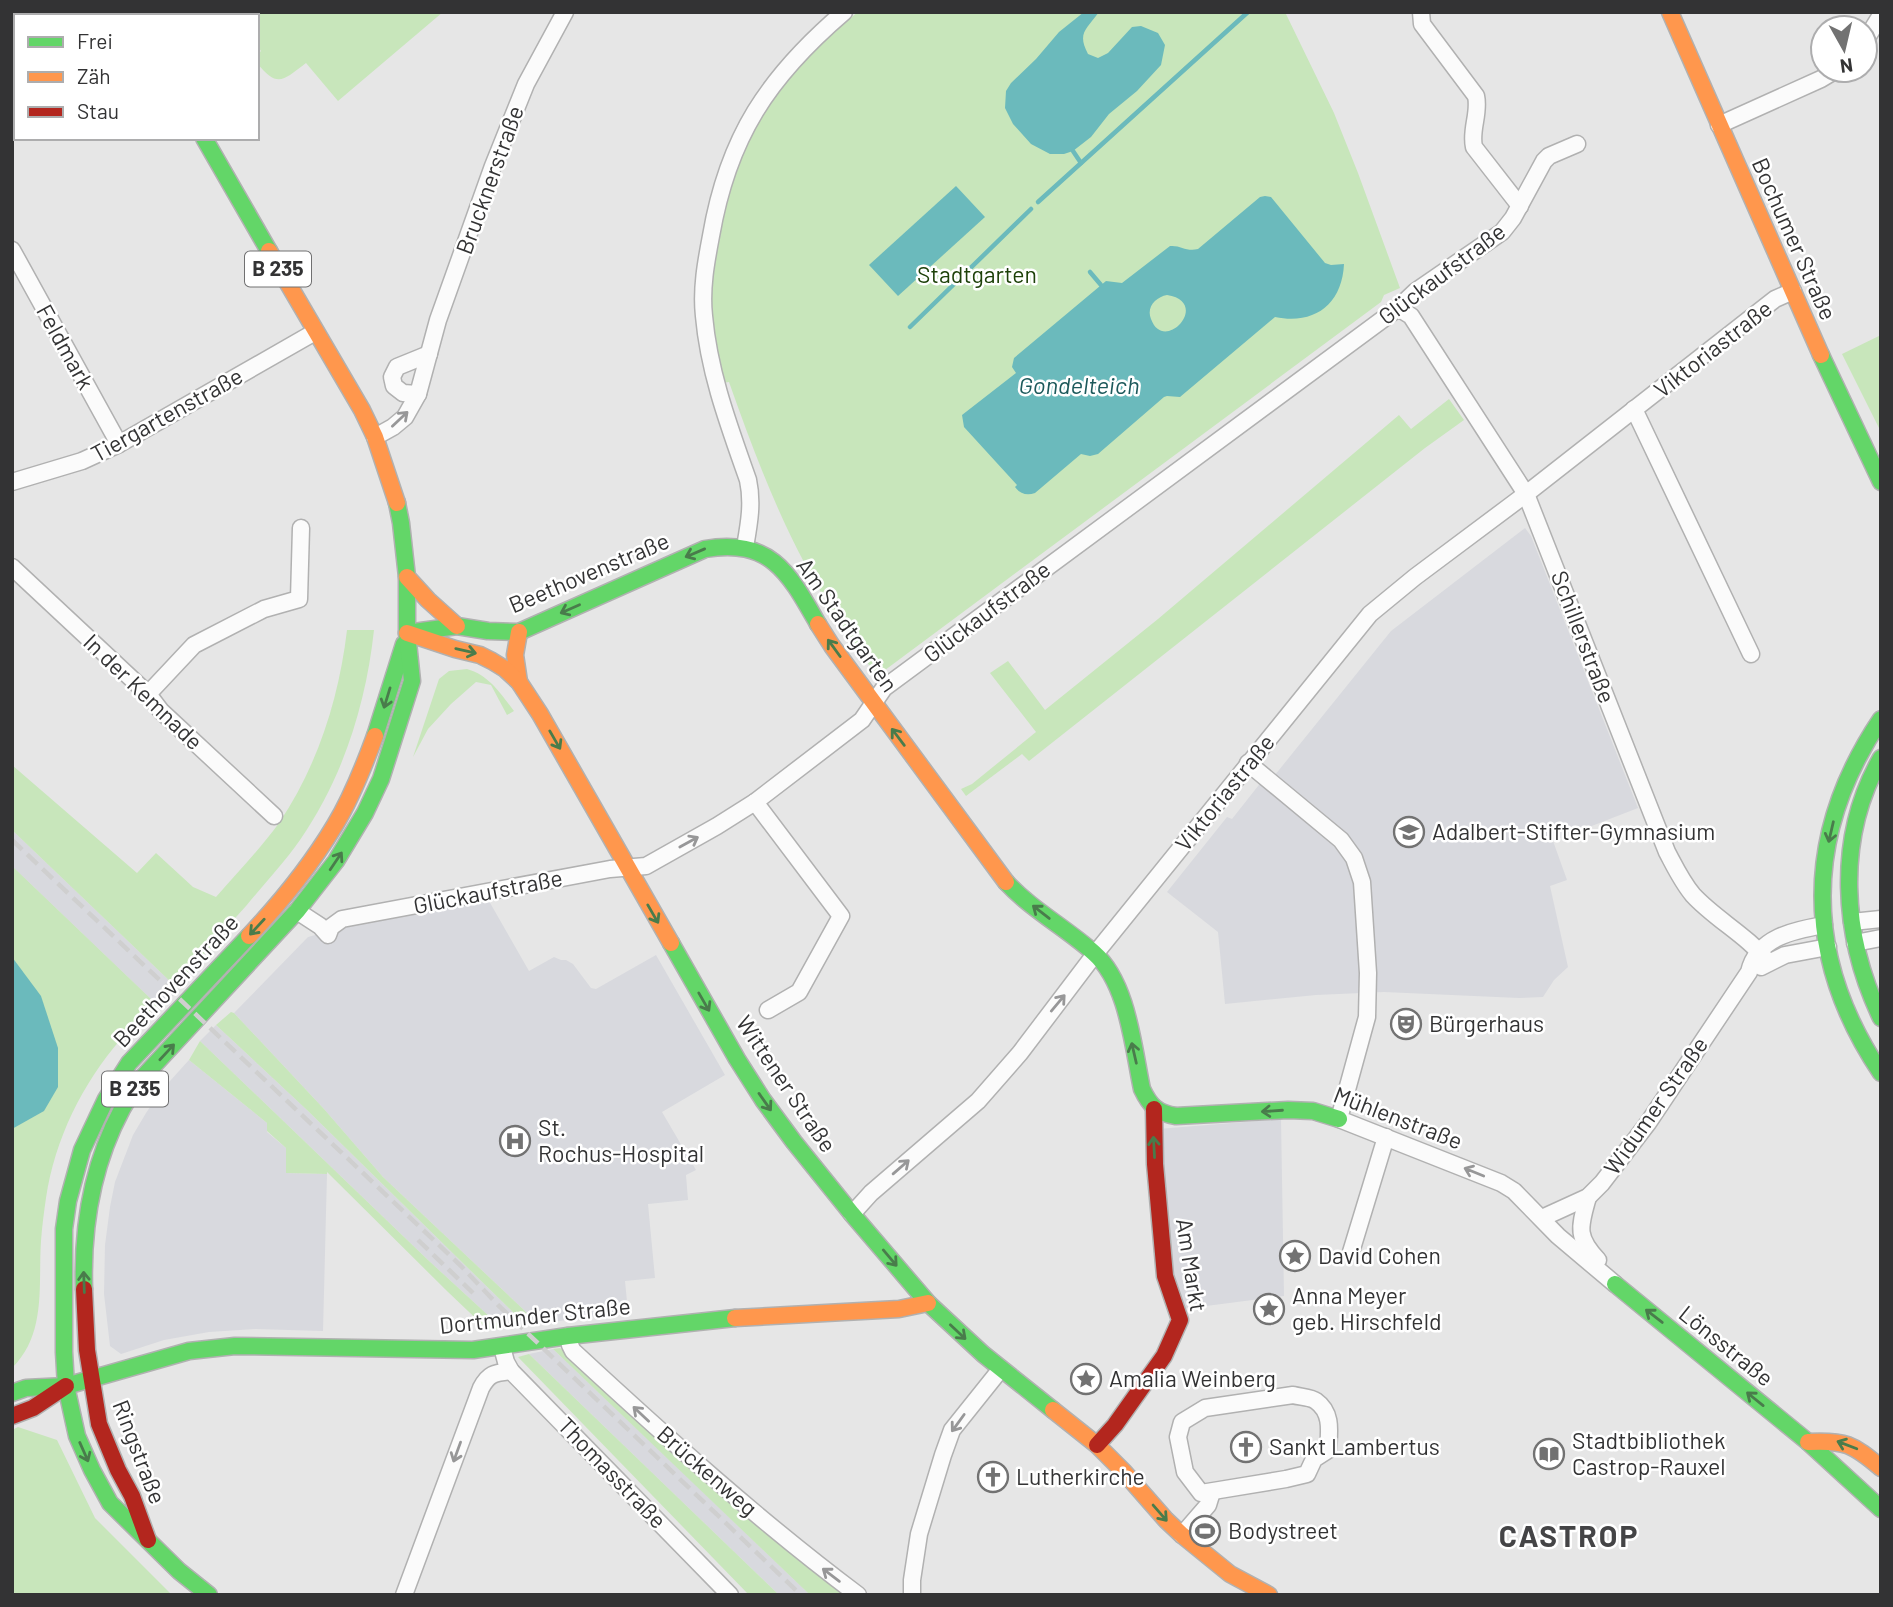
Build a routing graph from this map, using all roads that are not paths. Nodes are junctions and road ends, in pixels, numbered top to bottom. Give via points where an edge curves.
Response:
1 (565, 12) edge
2 (844, 12) edge
3 (1421, 12) edge
4 (1670, 12) edge
5 (1810, 84) edge
6 (1719, 125) junction
7 (205, 140) edge
8 (1577, 144) dead end
9 (1520, 206) junction
10 (12, 250) edge
11 (1793, 291) junction
12 (1398, 308) junction
13 (315, 332) junction
14 (429, 354) junction
15 (418, 394) junction
16 (1634, 410) junction
17 (375, 437) junction
18 (119, 444) junction
19 (12, 482) edge
20 (1881, 482) edge
21 (1526, 494) junction
22 (301, 528) dead end
23 (745, 547) junction
24 (12, 567) edge
25 (407, 577) junction
26 (457, 626) junction
27 (519, 632) junction
28 (407, 633) junction
29 (1751, 654) dead end
30 (519, 682) junction
31 (148, 694) junction
32 (873, 704) junction
33 (1881, 719) edge
34 (1881, 758) edge
35 (1248, 763) junction
36 (755, 802) junction
37 (274, 816) dead end
38 (627, 868) junction
39 (297, 911) junction
40 (1881, 919) edge
41 (1852, 922) junction
42 (1824, 925) junction
43 (1881, 938) edge
44 (1855, 943) junction
45 (1828, 947) junction
46 (1095, 954) junction
47 (1764, 957) junction
48 (768, 1010) dead end
49 (1881, 1018) edge
50 (1881, 1073) edge
51 (1154, 1109) junction
52 (1339, 1119) junction
53 (1386, 1137) junction
54 (1588, 1197) junction
55 (1537, 1213) junction
56 (852, 1214) junction
57 (1351, 1252) dead end
58 (1615, 1284) junction
59 (928, 1303) junction
60 (568, 1336) junction
61 (502, 1347) junction
62 (479, 1370) junction
63 (1000, 1370) junction
64 (511, 1371) junction
65 (91, 1380) junction
66 (66, 1386) junction
67 (12, 1393) edge
68 (12, 1416) edge
69 (1808, 1442) junction
70 (1097, 1445) junction
71 (1881, 1468) edge
72 (1212, 1492) junction
73 (1881, 1509) edge
74 (1182, 1535) junction
75 (148, 1540) junction
76 (209, 1595) edge
77 (404, 1595) edge
78 (730, 1595) edge
79 (858, 1595) edge
80 (912, 1595) edge
81 (1269, 1595) edge

1 - 14 street, Brucknerstraße via 517,104
2 - 23 street via 781,74 749,120 727,168 716,207 705,267 704,314 715,385 750,491
3 - 9 street, Glückaufstraße via 1422,24 1476,96 1474,147
4 - 6 street, Bochumer Straße
5 - 6 street
6 - 11 street, Bochumer Straße
7 - 13 street, B 235
8 - 9 street, Glückaufstraße via 1544,161
9 - 12 street, Glückaufstraße via 1502,232
10 - 18 street, Feldmark
11 - 16 street, Viktoriastraße via 1775,299
11 - 20 street, Bochumer Straße
12 - 21 street, Schillerstraße via 1411,316
12 - 32 street, Glückaufstraße via 884,688
13 - 17 street, B 235
13 - 18 street, Tiergartenstraße
14 - 15 street, Brucknerstraße
14 - 15 street via 397,367 392,377 403,393
17 -> 15 street, Brucknerstraße via 405,416
16 - 21 street, Viktoriastraße
16 - 29 street, Viktoriastraße
17 - 25 street, B 235 via 394,491
18 - 19 street, Tiergartenstraße via 82,461
21 - 35 street, Viktoriastraße via 1370,614
21 - 47 street, Schillerstraße via 1681,878
22 - 31 street via 299,599 264,609 194,645
23 -> 27 street, Beethovenstraße via 705,549
32 -> 23 street, Am Stadtgarten via 783,570
24 - 31 street, In der Kemnade
25 - 26 street
25 - 28 street, B 235
26 - 27 street, Beethovenstraße
26 - 28 street, Beethovenstraße
27 - 30 street, Wittener Straße via 515,654
28 -> 30 street, Wittener Straße via 480,654
39 -> 28 street, Beethovenstraße / B 235 via 336,861 381,779 412,681
28 -> 66 street, Beethovenstraße / B 235 via 362,770 318,852 266,918 129,1063 82,1150 64,1229
30 -> 38 street, Wittener Straße
31 - 37 street, In der Kemnade
32 - 36 street, Glückaufstraße via 862,720
46 -> 32 street, Am Stadtgarten via 1002,878
33 -> 42 street via 1852,767 1831,826 1822,882
34 - 41 street via 1861,801 1855,827 1849,883
35 - 46 street, Viktoriastraße
35 - 52 street via 1341,839 1362,882 1367,1017
38 -> 36 street, Glückaufstraße via 646,866
36 - 48 street via 841,916 799,992
38 - 39 street, Glückaufstraße via 342,919 328,935
38 -> 56 street, Wittener Straße via 763,1100
65 -> 39 street, Beethovenstraße / B 235 via 83,1254 88,1204 102,1153 122,1108 144,1077
40 - 41 street
41 - 42 street
41 - 44 street
42 - 45 street
42 - 47 street, Widumer Straße via 1776,938
43 - 44 street
44 - 45 street
44 - 49 street via 1863,977
45 - 47 street
45 - 50 street via 1848,1018
51 -> 46 street, Am Stadtgarten via 1142,1089 1117,986
56 -> 46 street, Viktoriastraße via 978,1101
47 - 54 street, Widumer Straße via 1751,961 1749,972 1638,1138
52 -> 51 street, Mühlenstraße via 1313,1111 1176,1116
70 -> 51 street, Am Markt via 1164,1356 1180,1320 1165,1276
52 - 53 street, Mühlenstraße
55 -> 53 street, Mühlenstraße via 1501,1182
53 - 57 street
54 - 55 street, Widumer Straße
54 - 58 street, Lönsstraße via 1580,1224 1583,1240
55 - 58 street, Lönsstraße
56 -> 59 street, Wittener Straße
69 -> 58 street, Lönsstraße
59 - 60 street, Dortmunder Straße
59 -> 63 street, Wittener Straße
60 - 61 street, Dortmunder Straße
79 -> 60 street, Brückenweg via 651,1423 573,1351
61 - 62 street, Dortmunder Straße
61 - 64 street, Thomasstraße
62 - 64 street via 493,1375
62 - 65 street, Dortmunder Straße via 235,1346 166,1356
62 -> 77 street
63 - 70 street, Wittener Straße
63 -> 80 street via 952,1430 919,1534
64 - 78 street, Thomasstraße
65 - 66 street, Dortmunder Straße
65 - 75 street, Ringstraße / B 235 via 99,1424
66 - 67 street, Dortmunder Straße
66 - 68 street, Dortmunder Straße
66 -> 75 street, Ringstraße / B 235 via 77,1436 92,1470 110,1503
71 -> 69 street via 1843,1441
69 - 73 street, Lönsstraße
70 -> 74 street, Wittener Straße
72 - 72 street via 1307,1474 1314,1459 1328,1450 1327,1413 1315,1400 1293,1395 1205,1408 1182,1423 1178,1437 1185,1472 1201,1493
72 - 74 street via 1208,1505
74 - 81 street, Wittener Straße via 1230,1574
75 - 76 street, Ringstraße / B 235

